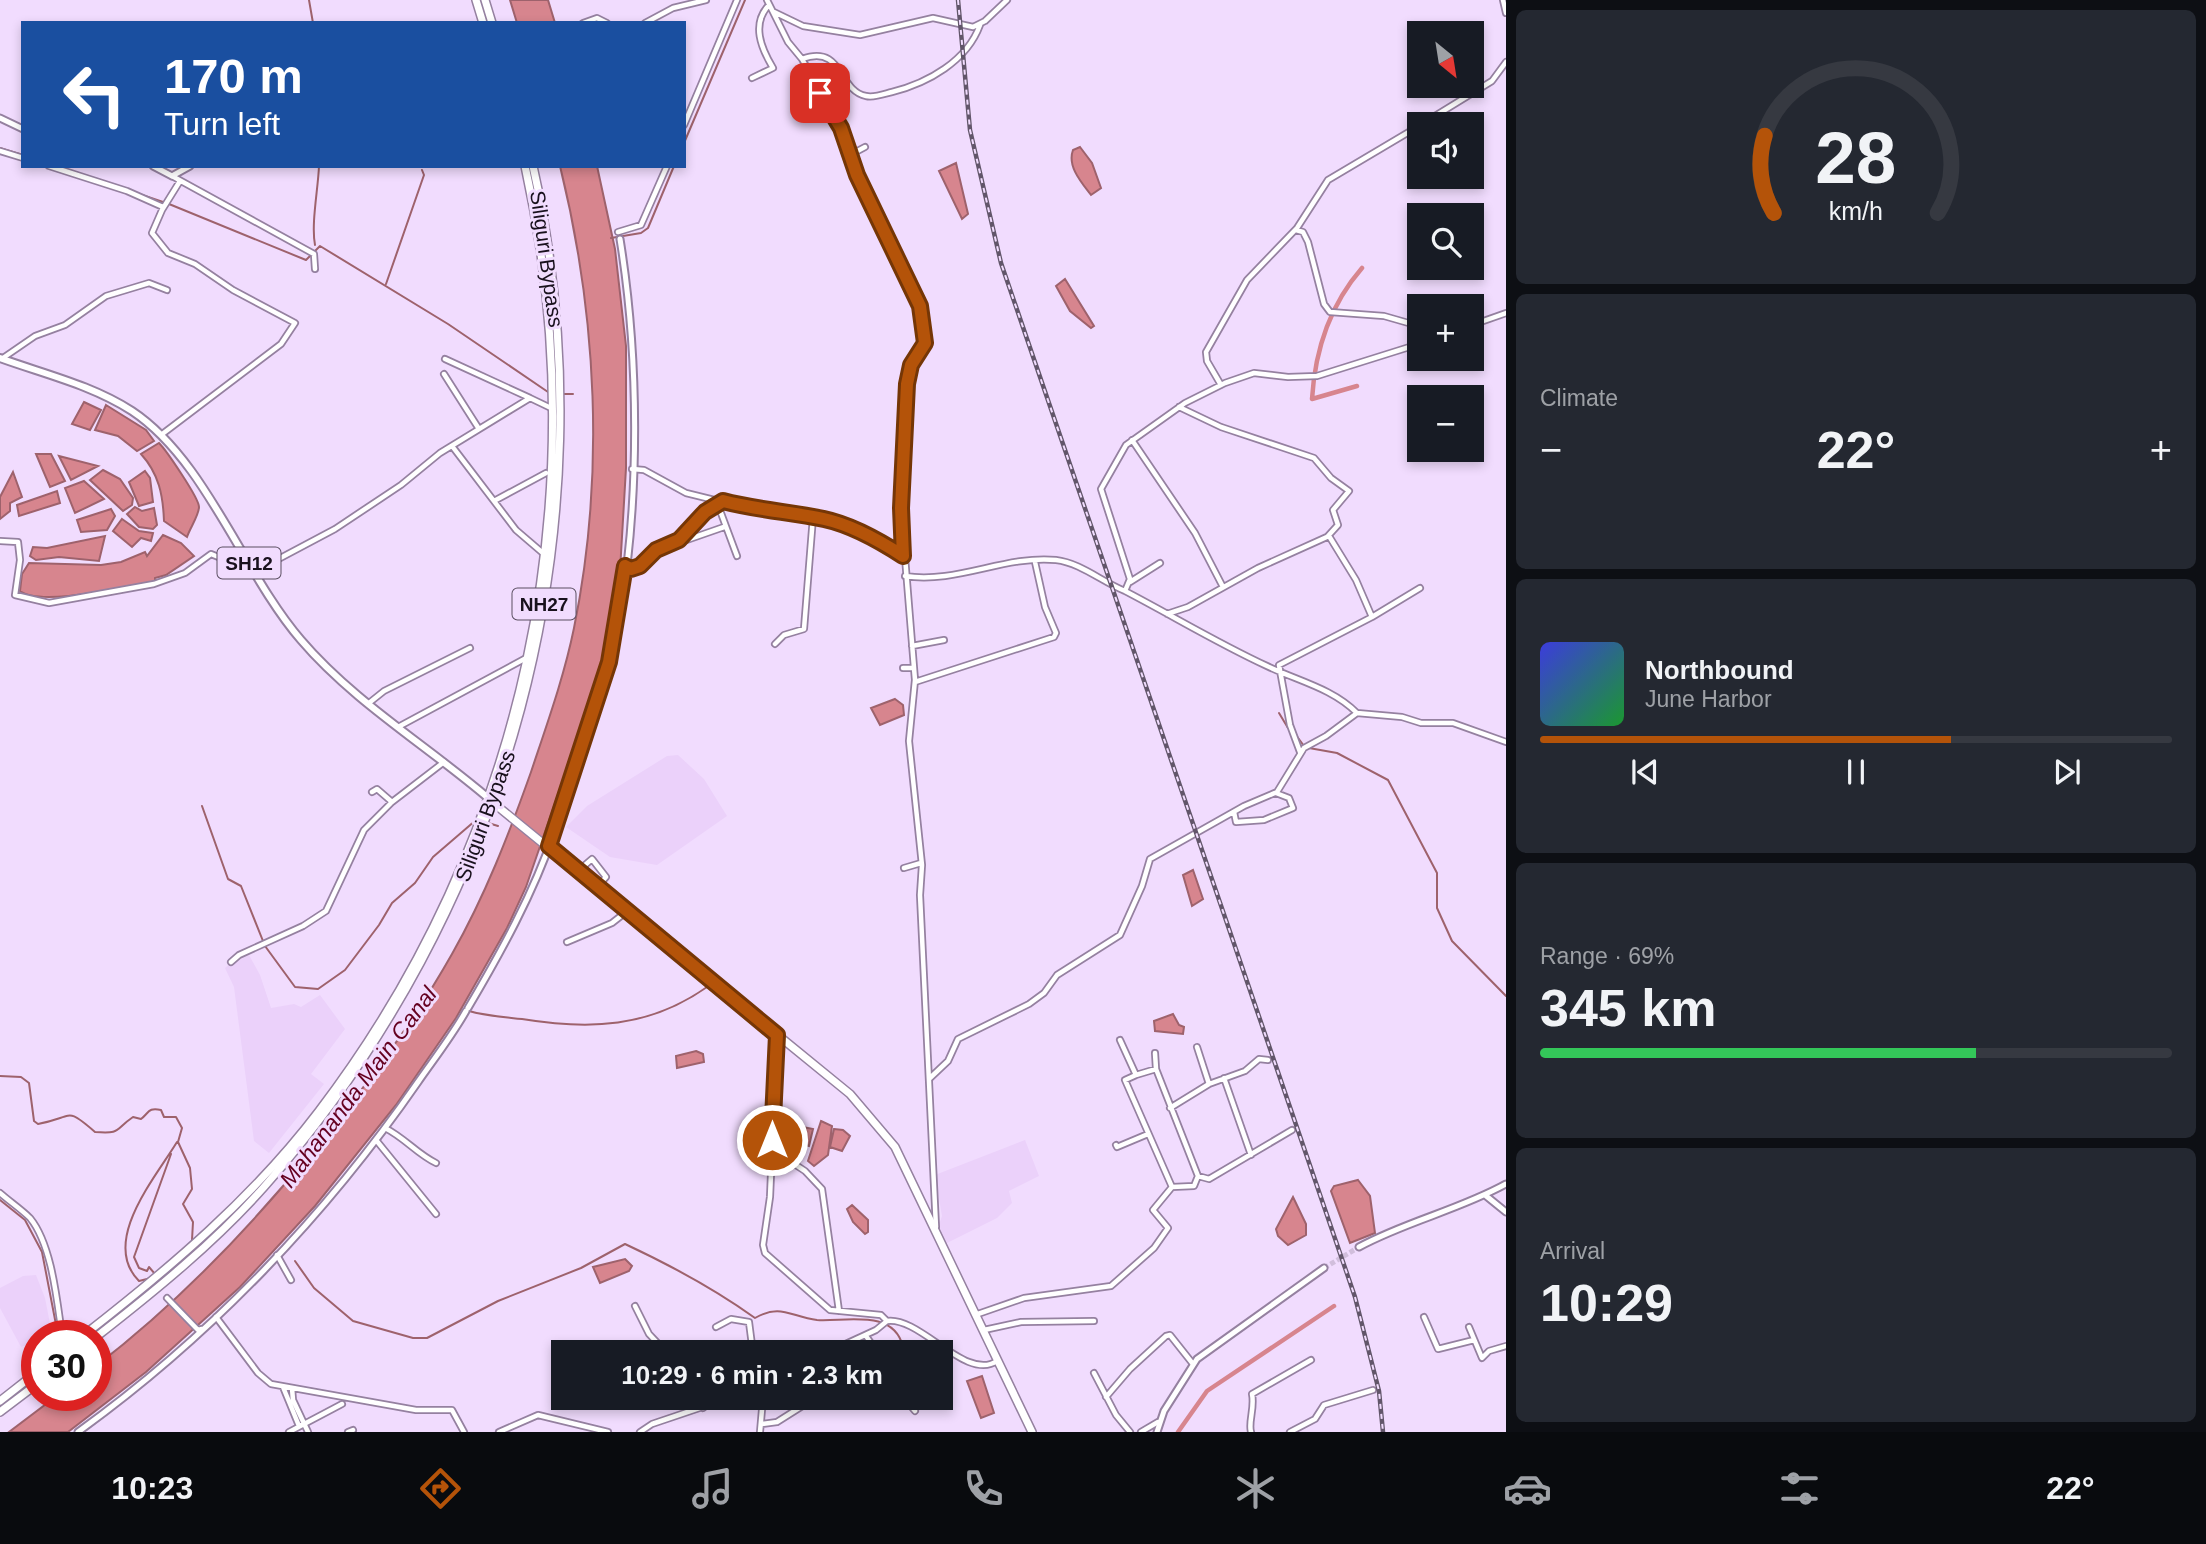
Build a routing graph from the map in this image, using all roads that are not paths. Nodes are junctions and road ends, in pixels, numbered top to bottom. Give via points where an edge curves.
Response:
1 (476, 0) edge
2 (485, 0) edge
3 (686, 0) edge
4 (706, 0) edge
5 (737, 0) edge
6 (1007, 0) edge
7 (1503, 0) edge
8 (768, 3) edge
9 (690, 6) junction
10 (774, 12) junction
11 (1506, 13) edge
12 (482, 21) edge
13 (491, 21) edge
14 (650, 21) edge
15 (981, 24) junction
16 (802, 60) junction
17 (1506, 62) edge
18 (752, 78) dead end
19 (1441, 112) edge
20 (0, 118) edge
21 (686, 120) edge
22 (21, 128) edge
23 (1407, 133) edge
24 (865, 147) dead end
25 (0, 151) edge
26 (850, 155) junction
27 (21, 157) edge
28 (56, 168) edge
29 (157, 168) edge
30 (186, 168) edge
31 (525, 168) edge
32 (533, 168) edge
33 (666, 168) edge
34 (172, 176) junction
35 (180, 181) junction
36 (164, 207) junction
37 (1296, 230) junction
38 (619, 235) joint
39 (315, 269) dead end
40 (167, 290) dead end
41 (1506, 313) edge
42 (1484, 321) edge
43 (1407, 323) edge
44 (1407, 348) edge
45 (1, 358) edge
46 (445, 359) dead end
47 (444, 374) dead end
48 (1221, 386) junction
49 (557, 389) junction
50 (530, 397) junction
51 (556, 404) junction
52 (1179, 407) junction
53 (479, 429) junction
54 (161, 435) junction
55 (1132, 440) junction
56 (452, 446) junction
57 (632, 469) junction
58 (546, 473) dead end
59 (494, 501) junction
60 (720, 503) junction
61 (813, 517) junction
62 (724, 527) junction
63 (1328, 536) junction
64 (0, 541) edge
65 (664, 545) junction
66 (546, 555) junction
67 (737, 556) dead end
68 (903, 556) junction
69 (1035, 562) junction
70 (1160, 563) dead end
71 (625, 566) junction
72 (252, 569) junction
73 (905, 576) junction
74 (1130, 582) junction
75 (1223, 587) junction
76 (1420, 588) dead end
77 (1125, 591) junction
78 (1167, 614) junction
79 (1372, 617) junction
80 (944, 640) dead end
81 (775, 644) dead end
82 (912, 646) junction
83 (470, 648) dead end
84 (529, 657) junction
85 (903, 668) dead end
86 (914, 668) junction
87 (1278, 671) junction
88 (915, 682) junction
89 (369, 703) junction
90 (1357, 713) junction
91 (400, 726) junction
92 (1506, 742) edge
93 (1299, 755) junction
94 (445, 762) junction
95 (372, 792) dead end
96 (1275, 792) junction
97 (490, 800) junction
98 (392, 802) junction
99 (1234, 812) junction
100 (548, 846) junction
101 (922, 863) junction
102 (904, 868) dead end
103 (578, 871) junction
104 (597, 887) junction
105 (626, 911) junction
106 (568, 942) dead end
107 (231, 962) dead end
108 (777, 1035) junction
109 (1120, 1040) dead end
110 (1197, 1046) dead end
111 (1154, 1053) dead end
112 (1268, 1060) dead end
113 (1156, 1069) junction
114 (1136, 1075) junction
115 (930, 1078) junction
116 (1224, 1078) junction
117 (1209, 1084) junction
118 (1170, 1108) junction
119 (385, 1128) junction
120 (1292, 1130) dead end
121 (1148, 1134) junction
122 (376, 1140) junction
123 (1116, 1145) dead end
124 (772, 1150) junction
125 (1251, 1155) junction
126 (436, 1163) dead end
127 (1198, 1176) junction
128 (1506, 1184) edge
129 (1172, 1187) junction
130 (0, 1193) edge
131 (1485, 1195) junction
132 (1506, 1212) edge
133 (436, 1214) dead end
134 (935, 1232) junction
135 (1359, 1247) tunnel mouth
136 (277, 1255) junction
137 (1324, 1268) tunnel mouth
138 (291, 1280) dead end
139 (152, 1288) junction
140 (169, 1299) dead end
141 (635, 1306) dead end
142 (839, 1312) junction
143 (975, 1315) junction
144 (216, 1317) junction
145 (1424, 1317) dead end
146 (60, 1320) edge
147 (106, 1320) edge
148 (887, 1321) junction
149 (1094, 1321) dead end
150 (112, 1323) edge
151 (716, 1327) dead end
152 (1469, 1327) dead end
153 (200, 1330) junction
154 (983, 1331) junction
155 (866, 1336) junction
156 (655, 1340) edge
157 (751, 1340) edge
158 (857, 1340) edge
159 (869, 1340) edge
160 (1474, 1340) junction
161 (1506, 1346) edge
162 (1311, 1360) dead end
163 (998, 1361) junction
164 (1193, 1364) junction
165 (1094, 1373) dead end
166 (21, 1385) edge
167 (283, 1387) junction
168 (292, 1388) junction
169 (1373, 1390) dead end
170 (21, 1396) edge
171 (1106, 1397) junction
172 (0, 1401) edge
173 (342, 1404) dead end
174 (697, 1410) edge
175 (763, 1410) edge
176 (796, 1410) edge
177 (0, 1412) edge
178 (1158, 1422) junction
179 (762, 1424) junction
180 (302, 1425) junction
181 (592, 1430) edge
182 (78, 1432) edge
183 (289, 1432) edge
184 (308, 1432) edge
185 (464, 1432) edge
186 (499, 1432) edge
187 (608, 1432) edge
188 (640, 1432) edge
189 (760, 1432) edge
190 (1032, 1432) edge
191 (1130, 1432) edge
192 (1141, 1432) edge
193 (1157, 1432) edge
194 (1251, 1432) edge
195 (1290, 1432) edge

1 - 12 highway
2 - 13 highway
3 - 9 street
4 - 9 street
5 - 21 street
6 - 15 street
7 - 11 street
8 - 10 street
8 - 18 street via 758,32 773,68
9 - 14 street via 673,8
10 - 15 street via 803,26 860,35 933,18 967,27
10 - 16 street
15 - 16 street via 968,48 936,75 874,96 847,85 841,69 829,60 811,56
16 - 26 street via 841,128
17 - 19 street via 1492,80
20 - 22 street
23 - 37 street via 1328,180
24 - 26 street
25 - 27 street
26 - 68 street via 917,297 925,326 925,343 911,365 907,384
28 - 36 street
29 - 34 street
30 - 34 street
31 - 49 highway, NH27
32 - 49 highway, Siliguri Bypass / NH27 via 554,289
33 - 38 street via 641,225
34 - 35 street
35 - 36 street
35 - 39 street via 312,253
36 - 54 street via 152,233 167,253 195,264 295,323 281,344
37 - 43 street via 1303,232 1308,242 1324,304 1331,312
37 - 48 street via 1247,280 1206,352
38 - 57 street via 632,355
40 - 45 street via 149,282 106,296 65,325 35,336
41 - 42 street
44 - 48 street via 1314,376 1254,373
45 - 54 main road, SH12 via 113,400
46 - 50 street
47 - 53 street
48 - 52 street
49 - 51 highway, Siliguri Bypass / NH27
50 - 51 street
50 - 53 street
51 - 66 highway, NH27
51 - 97 highway, Siliguri Bypass / NH27 via 554,528 546,595 520,717
52 - 55 street
52 - 63 street via 1221,427 1314,458 1349,491 1332,510 1338,525
53 - 56 street
54 - 72 main road, SH12
55 - 74 street via 1101,489
55 - 75 street via 1195,533
56 - 59 street
56 - 72 street via 343,524
57 - 60 street
57 - 71 street
58 - 59 street
59 - 66 street via 516,530
60 - 61 street
60 - 62 street
60 - 65 street via 679,540
61 - 68 street via 837,523
61 - 81 street via 804,629 784,635
62 - 65 street
62 - 67 street
63 - 75 street
63 - 79 street via 1349,567
64 - 72 street via 18,542 15,595 48,603 173,579 211,554
65 - 71 street via 640,566
66 - 84 highway, NH27
68 - 73 street
69 - 73 street via 958,576
69 - 77 street via 1056,560 1081,568
69 - 88 street via 1054,637
70 - 74 street
71 - 100 street via 609,662
72 - 89 main road, SH12 via 300,640
73 - 82 street
74 - 77 street
75 - 78 street
76 - 79 street
77 - 78 street
78 - 87 street
79 - 87 street via 1291,657
80 - 82 street
82 - 86 street
83 - 89 street
84 - 91 street
84 - 97 highway, NH27
85 - 86 street
86 - 88 street
87 - 90 street via 1331,692
87 - 93 street
88 - 101 street via 909,741
89 - 91 main road, SH12
90 - 92 street via 1453,723
90 - 93 street
91 - 94 main road, SH12
93 - 96 street
94 - 97 main road, SH12
94 - 98 street
95 - 98 street via 377,789
96 - 99 street
96 - 99 street via 1289,798 1293,808 1248,823 1236,822
97 - 100 highway
97 - 139 highway, Siliguri Bypass / NH27 via 446,915 365,1057 266,1185
98 - 107 street via 364,830 326,911
99 - 115 street via 1150,859 1120,934 1057,975 1029,1004 958,1040 948,1061
100 - 103 highway
100 - 119 street via 512,930 467,1010
101 - 102 street
101 - 115 street
103 - 104 highway
103 - 104 street via 592,859 606,877
104 - 105 highway
105 - 106 street via 612,923
105 - 108 highway
108 - 124 street
108 - 134 highway via 850,1094 879,1125 895,1147
109 - 114 street
110 - 117 street
111 - 113 street
112 - 116 street via 1259,1059 1245,1071
113 - 114 street
113 - 118 street
114 - 121 street via 1125,1080
115 - 134 street
116 - 117 street
116 - 125 street
117 - 118 street
118 - 127 street
119 - 122 street
119 - 126 street
120 - 125 street
121 - 123 street
121 - 129 street
122 - 133 street
122 - 136 street
124 - 142 street via 805,1171 822,1189
124 - 142 street via 765,1253 830,1310
125 - 127 street via 1209,1179
127 - 129 street via 1194,1186
128 - 131 street
129 - 143 street via 1153,1210 1168,1228 1154,1248 1116,1283 1024,1298
130 - 146 street via 30,1219 43,1242
131 - 132 street
131 - 135 street via 1395,1227
134 - 143 highway
136 - 138 street
136 - 144 street
137 - 164 street
139 - 147 highway, NH27
139 - 150 highway, Siliguri Bypass / NH27
140 - 153 street
141 - 156 street
142 - 148 street via 881,1315
143 - 154 highway
144 - 153 street
144 - 167 street via 263,1378
145 - 160 street via 1438,1349
148 - 155 street
148 - 163 street via 924,1334 968,1362 986,1366
149 - 154 street via 1021,1322
151 - 157 street via 731,1319 749,1322
152 - 160 street
153 - 182 street
154 - 163 highway
155 - 158 street
155 - 159 street
160 - 161 street via 1482,1358
162 - 194 street via 1252,1394
163 - 190 highway
164 - 171 street via 1177,1341 1166,1336
164 - 178 street
165 - 171 street
166 - 172 highway
167 - 168 street
167 - 180 street
168 - 180 street
168 - 185 street via 416,1410 452,1410
169 - 195 street via 1324,1405 1315,1419
170 - 177 highway
171 - 191 street
173 - 180 street
174 - 188 street
175 - 179 street
176 - 179 street via 777,1422
178 - 192 street
178 - 193 street
179 - 189 street
180 - 183 street
180 - 184 street
181 - 186 street via 538,1415
181 - 187 street

